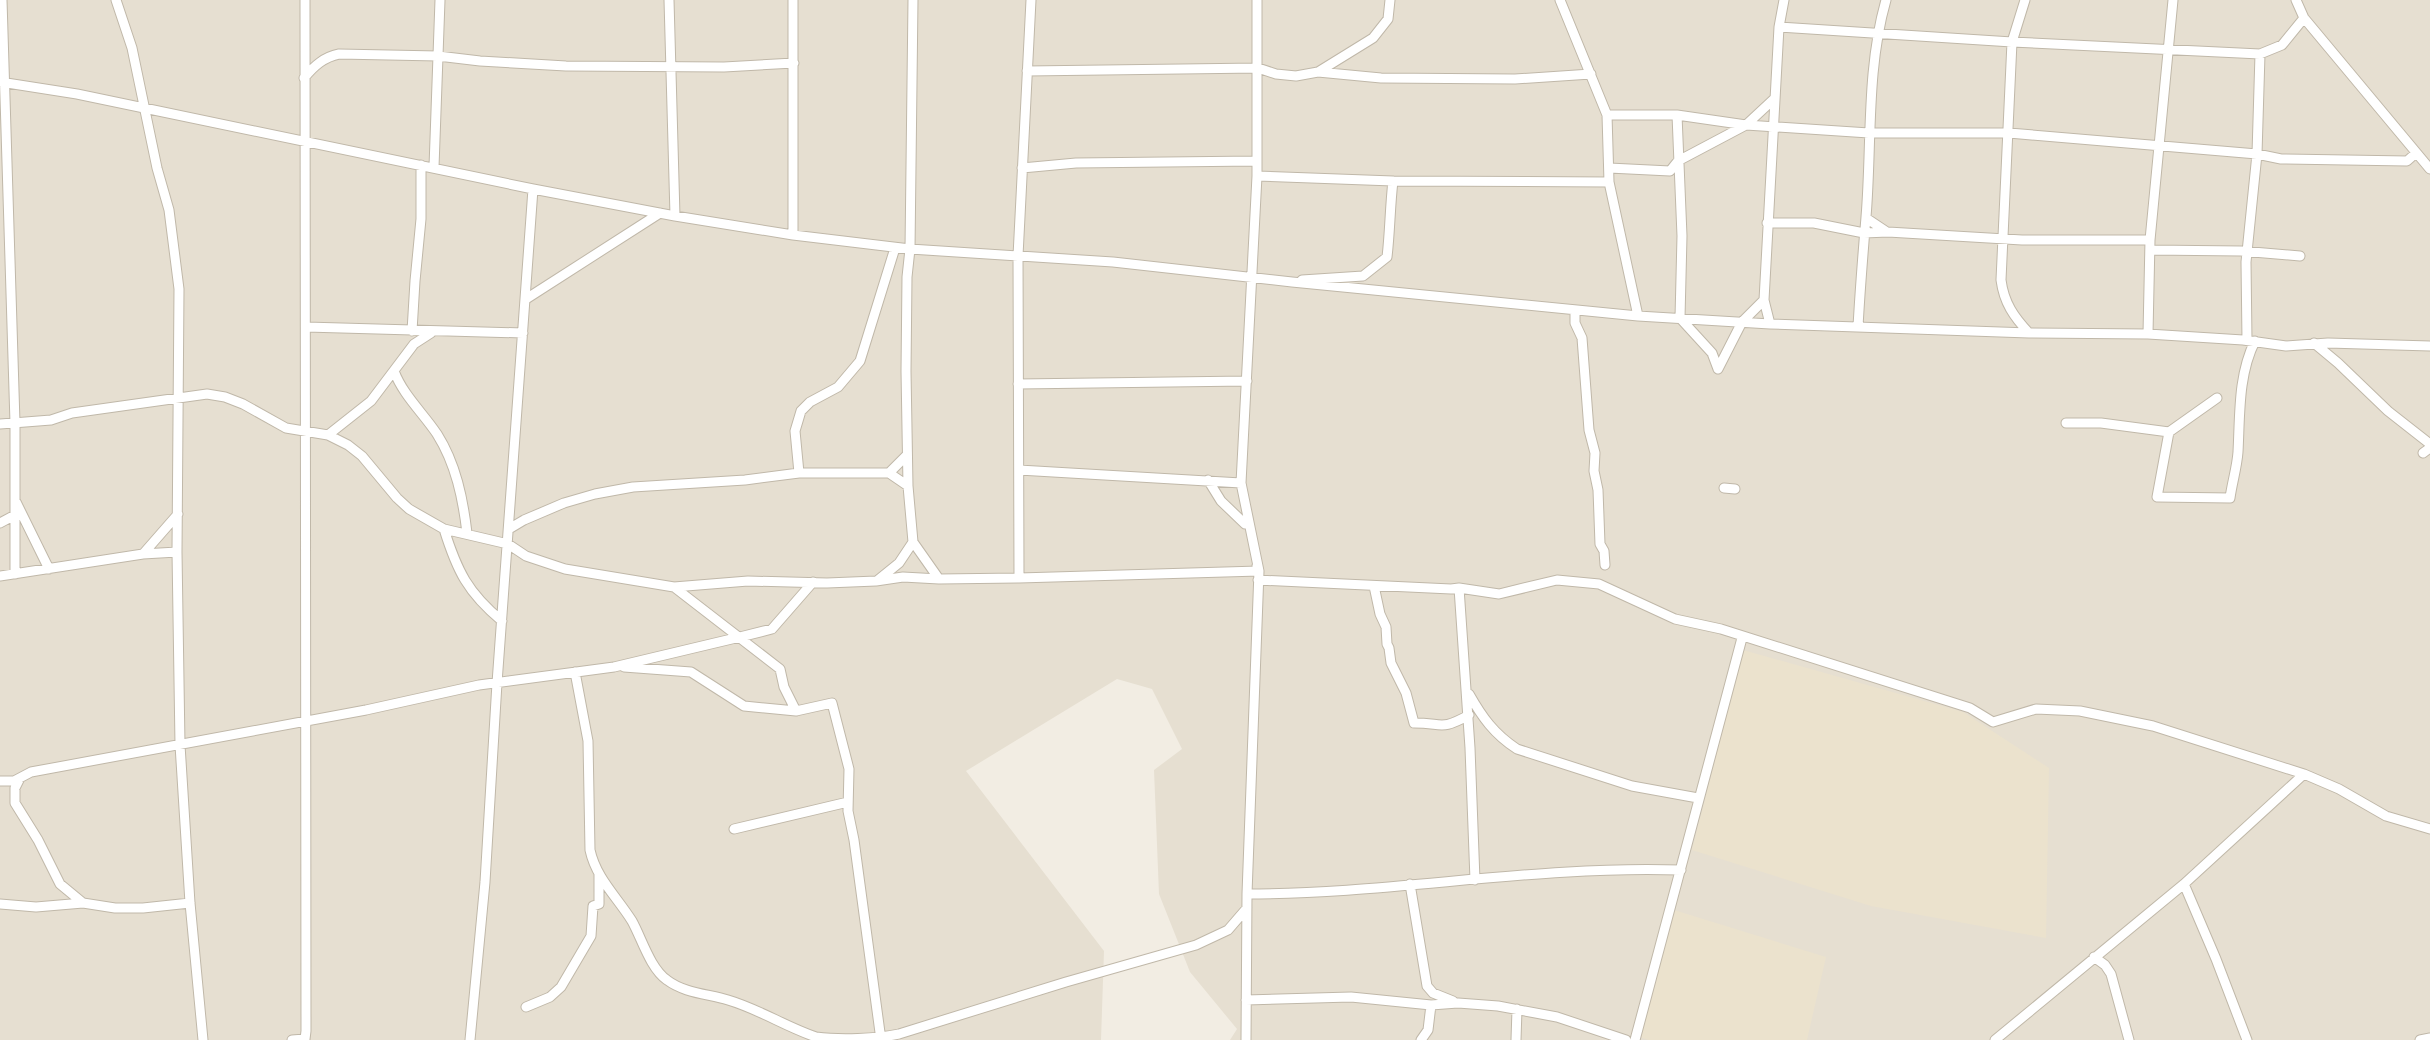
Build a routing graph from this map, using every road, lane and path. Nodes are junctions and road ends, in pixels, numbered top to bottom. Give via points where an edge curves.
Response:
1 (2, 0) edge
2 (116, 0) edge
3 (305, 0) edge
4 (440, 0) edge
5 (669, 0) edge
6 (793, 0) edge
7 (913, 0) edge
8 (1031, 0) edge
9 (1257, 0) edge
10 (1390, 0) edge
11 (1560, 0) edge
12 (1784, 0) edge
13 (1886, 0) edge
14 (2025, 0) edge
15 (2173, 0) edge
16 (2296, 0) edge
17 (2304, 18) junction
18 (1779, 27) junction
19 (1877, 33) junction
20 (2012, 42) junction
21 (2170, 48) junction
22 (2260, 54) junction
23 (438, 56) junction
24 (794, 63) junction
25 (670, 66) junction
26 (1258, 68) junction
27 (1027, 70) junction
28 (1318, 72) junction
29 (1591, 74) junction
30 (304, 78) junction
31 (2, 83) edge
32 (1774, 98) junction
33 (146, 108) junction
34 (1607, 115) junction
35 (1677, 115) junction
36 (1746, 125) junction
37 (1774, 126) junction
38 (1869, 133) junction
39 (2009, 133) junction
40 (305, 142) junction
41 (2158, 145) junction
42 (2416, 153) junction
43 (2257, 154) junction
44 (1256, 161) junction
45 (1678, 161) junction
46 (421, 165) junction
47 (434, 167) junction
48 (1022, 168) junction
49 (1610, 168) junction
50 (2430, 169) edge
51 (1257, 176) junction
52 (1393, 181) junction
53 (1608, 182) junction
54 (533, 189) junction
55 (4, 190) edge
56 (660, 213) junction
57 (675, 216) junction
58 (1866, 218) junction
59 (1767, 223) junction
60 (1888, 232) junction
61 (1864, 233) junction
62 (794, 235) junction
63 (2003, 239) junction
64 (2150, 240) junction
65 (895, 248) junction
66 (910, 249) junction
67 (2151, 250) junction
68 (2247, 252) junction
69 (1018, 256) junction
70 (2300, 256) dead end
71 (1252, 276) junction
72 (1292, 282) junction
73 (526, 299) junction
74 (1764, 300) junction
75 (1575, 310) junction
76 (10, 314) junction
77 (0, 316) edge
78 (1638, 316) junction
79 (1680, 318) junction
80 (1742, 322) junction
81 (1770, 324) junction
82 (1858, 327) junction
83 (306, 328) junction
84 (412, 331) junction
85 (434, 332) junction
86 (523, 333) junction
87 (2030, 333) junction
88 (2148, 334) junction
89 (2251, 341) junction
90 (2314, 343) junction
91 (2430, 346) edge
92 (394, 371) junction
93 (1247, 381) junction
94 (1018, 384) junction
95 (179, 397) junction
96 (2217, 398) dead end
97 (15, 423) junction
98 (2066, 423) dead end
99 (0, 424) edge
100 (306, 431) junction
101 (2169, 432) junction
102 (328, 435) junction
103 (2430, 444) edge
104 (907, 455) junction
105 (1019, 470) junction
106 (798, 473) junction
107 (889, 473) junction
108 (1208, 480) junction
109 (1240, 482) junction
110 (908, 486) junction
111 (1724, 488) dead end
112 (1735, 489) dead end
113 (15, 499) junction
114 (178, 514) junction
115 (15, 515) junction
116 (0, 523) edge
117 (1246, 524) junction
118 (444, 529) junction
119 (509, 529) junction
120 (468, 533) junction
121 (913, 542) junction
122 (508, 544) junction
123 (177, 552) junction
124 (143, 554) junction
125 (1605, 566) dead end
126 (49, 570) junction
127 (15, 574) junction
128 (1258, 575) junction
129 (0, 576) edge
130 (1019, 578) junction
131 (939, 579) junction
132 (876, 581) junction
133 (813, 582) junction
134 (1374, 586) junction
135 (674, 587) junction
136 (1460, 588) junction
137 (502, 621) junction
138 (740, 637) junction
139 (1742, 638) junction
140 (614, 667) junction
141 (575, 672) junction
142 (497, 682) junction
143 (1467, 690) junction
144 (796, 711) junction
145 (1469, 715) junction
146 (306, 720) junction
147 (180, 745) junction
148 (2304, 774) junction
149 (20, 776) junction
150 (2, 784) edge
151 (1698, 798) junction
152 (848, 802) junction
153 (2430, 828) edge
154 (734, 829) dead end
155 (1681, 870) junction
156 (599, 873) junction
157 (1475, 880) junction
158 (1410, 884) junction
159 (2184, 884) junction
160 (1248, 894) junction
161 (190, 903) junction
162 (0, 904) edge
163 (83, 904) junction
164 (1247, 908) junction
165 (2094, 956) junction
166 (1246, 1000) junction
167 (1458, 1002) junction
168 (1431, 1005) junction
169 (526, 1007) dead end
170 (1517, 1009) junction
171 (2430, 1038) edge
172 (823, 1039) edge
173 (880, 1039) edge
174 (203, 1040) edge
175 (292, 1040) edge
176 (470, 1040) edge
177 (1246, 1040) edge
178 (1421, 1040) edge
179 (1516, 1040) edge
180 (1626, 1040) edge
181 (1635, 1040) edge
182 (1995, 1040) edge
183 (2129, 1040) edge
184 (2246, 1040) edge
185 (2420, 1040) edge

1 - 31 street
2 - 33 street via 132,48
3 - 30 street
4 - 23 street
5 - 25 street
6 - 24 street
7 - 66 street
8 - 27 street
9 - 26 street
10 - 28 street via 1388,19 1373,38
11 - 29 street
12 - 18 street
13 - 19 street
14 - 20 street
15 - 21 street
16 - 17 street
17 - 22 street via 2282,44
17 - 42 street
18 - 19 street
18 - 32 street
19 - 20 street
19 - 38 street
20 - 21 street
20 - 39 street
21 - 22 street
21 - 41 street
22 - 43 street
23 - 25 street via 530,64
23 - 30 street via 339,54 320,62
23 - 47 street
24 - 25 street
24 - 62 street
25 - 57 street
26 - 27 street
26 - 28 street via 1286,75
26 - 44 street
27 - 48 street
28 - 29 street via 1391,78 1515,79
29 - 34 street
30 - 40 street
31 - 33 street
31 - 55 street
32 - 36 street
32 - 37 street
33 - 40 street
33 - 95 street via 174,241 179,289
34 - 35 street
34 - 49 street
35 - 36 street
35 - 45 street
36 - 37 street
36 - 45 street
37 - 38 street
37 - 59 street
38 - 39 street
38 - 58 street
39 - 41 street
39 - 63 street
40 - 46 street
40 - 83 street
41 - 43 street
41 - 64 street
42 - 43 street via 2407,161 2281,159
42 - 50 street
43 - 68 street
44 - 48 street via 1076,163
44 - 51 street
45 - 49 street via 1670,171
45 - 79 street via 1682,236
46 - 47 street
46 - 84 street via 422,219
47 - 54 street
48 - 69 street
49 - 53 street
51 - 52 street
51 - 71 street
52 - 53 street
52 - 72 street via 1387,257 1363,276
53 - 78 street
54 - 56 street
54 - 73 street
55 - 76 street
56 - 57 street
56 - 73 street
57 - 62 street
58 - 60 street
58 - 61 street
59 - 61 street via 1814,223
59 - 74 street
60 - 61 street
60 - 63 street
61 - 82 street
62 - 65 street
63 - 64 street
63 - 87 street via 2003,295 2009,309
64 - 67 street
65 - 66 street
65 - 106 street via 860,361 838,387 810,402 801,411 795,431
66 - 69 street
66 - 104 street via 907,277
67 - 68 street
67 - 88 street
68 - 70 street
68 - 89 street
69 - 71 street
69 - 94 street
71 - 72 street
71 - 93 street
72 - 75 street
73 - 86 street
74 - 80 street
74 - 81 street
75 - 78 street
75 - 125 street via 1574,323 1582,338
76 - 77 street
76 - 97 street
78 - 79 street
79 - 80 street
79 - 80 street via 1704,342 1718,368
80 - 81 street
81 - 82 street
82 - 87 street
83 - 84 street
83 - 100 street
84 - 85 street
85 - 86 street
85 - 92 street via 414,344
86 - 119 street
87 - 88 street
88 - 89 street
89 - 90 street via 2286,346
89 - 101 street via 2239,408 2238,454 2230,498 2157,498
90 - 91 street
90 - 103 street via 2388,411
92 - 102 street via 371,400
92 - 120 street via 398,382 438,435 455,470
93 - 94 street
93 - 109 street
94 - 105 street
95 - 97 street via 72,413 51,420
95 - 100 street via 207,394 226,397 275,424
95 - 114 street
96 - 101 street
97 - 99 street
97 - 113 street
98 - 101 street via 2101,423
100 - 102 street
100 - 146 street
102 - 118 street via 362,456 409,509
104 - 107 street
104 - 110 street
105 - 108 street
105 - 130 street
106 - 107 street
106 - 119 street via 633,487 595,494 543,512
107 - 110 street
108 - 109 street
108 - 117 street via 1221,501
109 - 117 street via 1239,500
109 - 128 street
110 - 121 street
111 - 112 street
113 - 115 street
113 - 126 street
114 - 123 street
114 - 124 street
115 - 116 street
115 - 127 street
117 - 128 street
118 - 120 street
118 - 137 street via 455,562 471,590 481,604
119 - 122 street
120 - 122 street
121 - 131 street
121 - 132 street via 899,563
122 - 135 street via 526,556 565,569
122 - 137 street
123 - 124 street
123 - 147 street
124 - 126 street
126 - 127 street
127 - 129 street
128 - 130 street
128 - 134 street
128 - 160 street
130 - 131 street
131 - 132 street via 903,577
132 - 133 street
133 - 135 street via 748,581
133 - 138 street via 772,629
134 - 136 street
134 - 145 street via 1386,627 1391,663 1406,694 1414,723 1445,726
135 - 138 street
136 - 139 street via 1499,594 1557,580 1599,584 1675,618 1721,629
136 - 143 street
137 - 142 street
138 - 140 street
138 - 144 street via 780,669 784,688
139 - 148 street via 1970,708 1993,722 2036,709 2080,711 2153,726
139 - 151 street
140 - 141 street
140 - 144 street via 691,672 744,706
141 - 142 street
141 - 156 street via 588,741 590,850
142 - 146 street
142 - 176 street via 485,882
143 - 145 street
143 - 151 street via 1490,728 1517,749 1632,786
144 - 152 street via 832,703 849,769
145 - 157 street
146 - 147 street
146 - 175 street via 306,1031 305,1040
147 - 149 street
147 - 161 street
148 - 153 street via 2339,789 2386,816
148 - 159 street
149 - 150 street
149 - 163 street via 15,788 15,803 60,884
151 - 155 street
152 - 154 street
152 - 173 street
155 - 157 street via 1586,870
155 - 181 street
156 - 169 street via 599,904 593,906 591,936 561,987 550,997
156 - 172 street via 666,980 680,988 728,1000
157 - 158 street
158 - 160 street
158 - 167 street via 1427,986 1433,993
159 - 165 street
159 - 184 street
160 - 164 street
161 - 163 street via 133,908
161 - 174 street
162 - 163 street via 36,908
164 - 166 street
164 - 173 street via 1228,930 1196,945
165 - 182 street
165 - 183 street via 2105,965 2113,979
166 - 168 street via 1352,997
166 - 177 street
167 - 168 street
167 - 170 street
168 - 178 street via 1428,1030
170 - 179 street
170 - 180 street via 1579,1023
171 - 185 street
172 - 173 street

